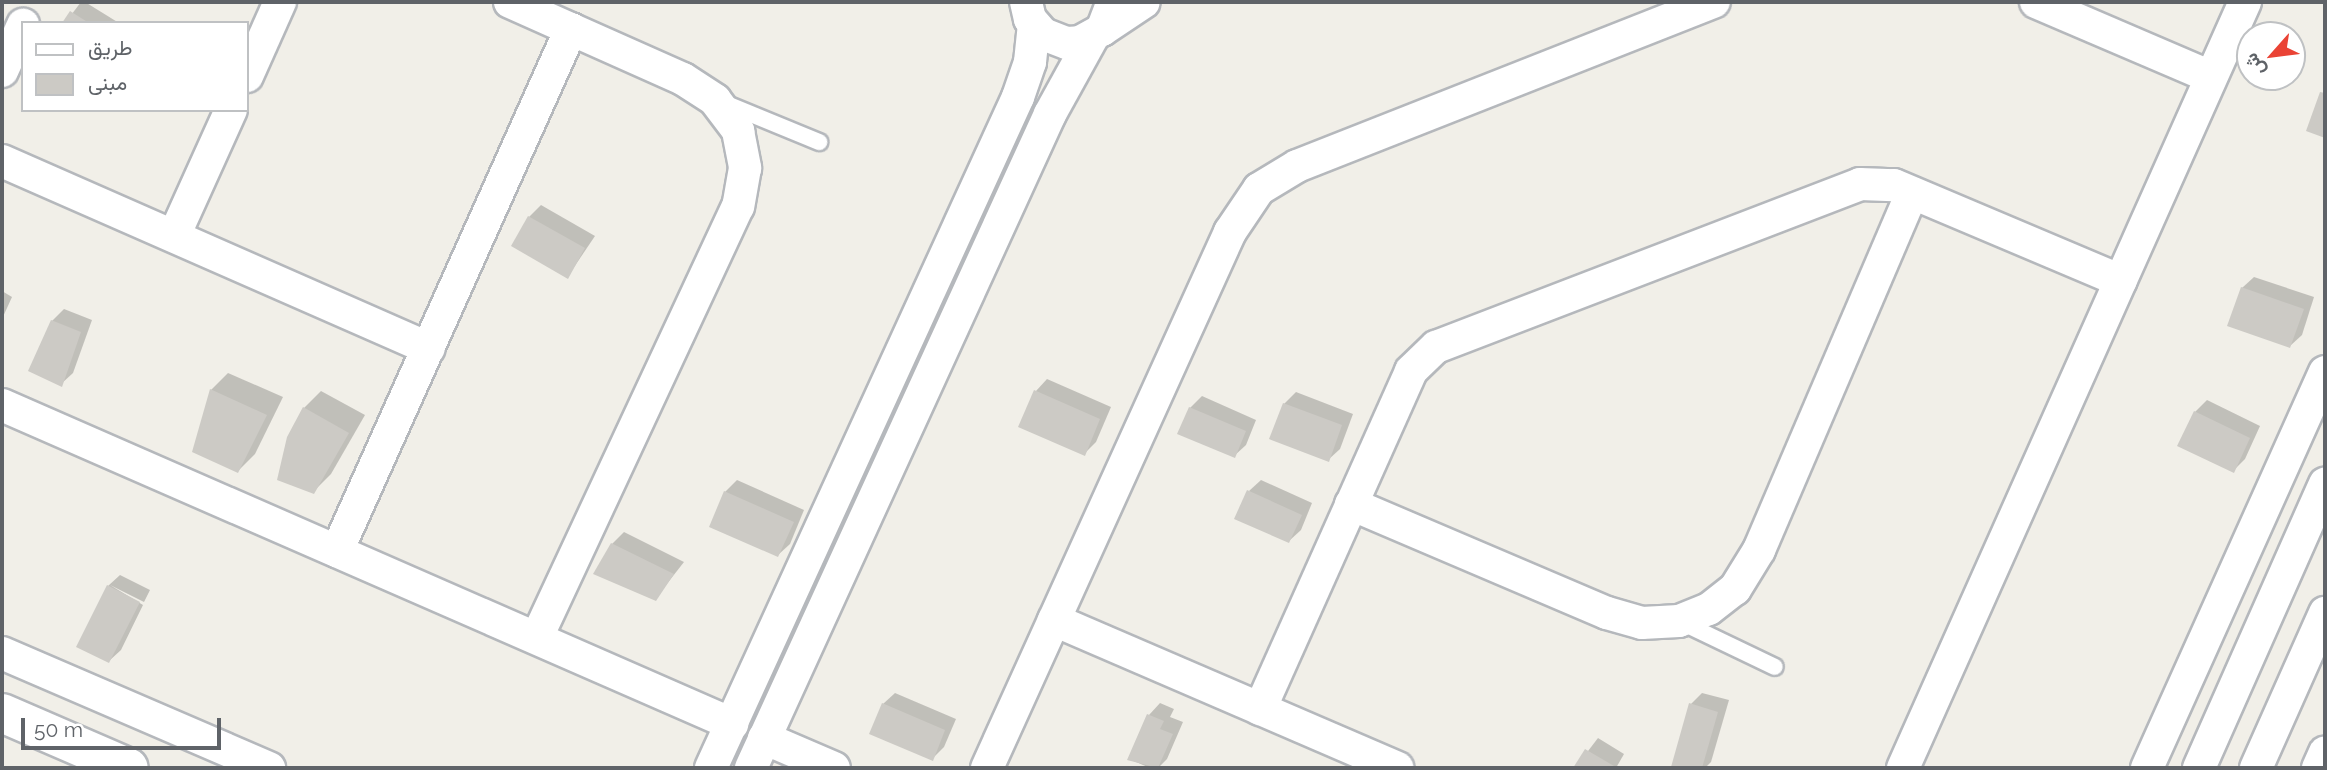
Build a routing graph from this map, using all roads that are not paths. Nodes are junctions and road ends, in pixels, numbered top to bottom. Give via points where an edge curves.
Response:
1 (33, 2) edge
2 (280, 2) edge
3 (510, 2) edge
4 (1144, 2) edge
5 (1714, 2) edge
6 (2036, 2) edge
7 (2245, 2) edge
8 (1027, 12) edge
9 (24, 21) edge
10 (1102, 23) edge
11 (21, 28) edge
12 (572, 29) junction
13 (2, 71) edge
14 (248, 74) edge
15 (2211, 77) junction
16 (715, 100) junction
17 (230, 112) edge
18 (819, 142) dead end
19 (2, 161) edge
20 (1912, 193) junction
21 (174, 236) junction
22 (2121, 281) junction
23 (429, 348) junction
24 (2325, 372) edge
25 (2, 405) edge
26 (2325, 484) edge
27 (2267, 503) junction
28 (1351, 504) junction
29 (2312, 515) junction
30 (337, 551) junction
31 (2325, 613) edge
32 (1054, 620) junction
33 (1679, 621) junction
34 (537, 639) junction
35 (2, 653) edge
36 (1775, 667) dead end
37 (2233, 692) junction
38 (1260, 709) junction
39 (2, 713) edge
40 (2281, 713) junction
41 (732, 724) junction
42 (764, 738) junction
43 (2325, 752) edge
44 (129, 768) edge
45 (269, 768) edge
46 (711, 768) edge
47 (751, 768) edge
48 (834, 768) edge
49 (987, 768) edge
50 (1398, 768) edge
51 (1903, 768) edge
52 (2147, 768) edge
53 (2199, 768) edge
54 (2256, 768) edge
55 (2318, 768) edge

1 - 9 street
2 - 14 street
3 - 12 street
4 - 10 street
5 - 32 street via 1297,166 1259,188 1230,232
6 - 15 street
7 - 15 street
8 - 10 street via 1055,40 1080,42
8 - 41 street via 1030,62 1018,97
10 - 42 street via 1050,114
11 - 13 street
12 - 16 street via 683,79
12 - 23 street
15 - 22 street
16 - 18 lane
16 - 34 street via 738,131 746,168 738,206
17 - 21 street
19 - 21 street
20 - 22 street
20 - 28 street via 1877,183 1844,189 1428,352 1411,371
20 - 33 street via 1759,550 1735,589 1709,609
21 - 23 street
22 - 51 street
23 - 30 street
24 - 27 street
25 - 30 street
26 - 29 street
27 - 29 street
27 - 52 street
28 - 33 street via 1607,613 1642,623
28 - 38 street
29 - 37 street
30 - 34 street
31 - 40 street
32 - 38 street
32 - 49 street
33 - 36 lane
34 - 41 street
35 - 45 street
37 - 40 street
37 - 53 street
38 - 50 street
39 - 44 street
40 - 54 street
41 - 46 street
42 - 47 street
42 - 48 street
43 - 55 street

